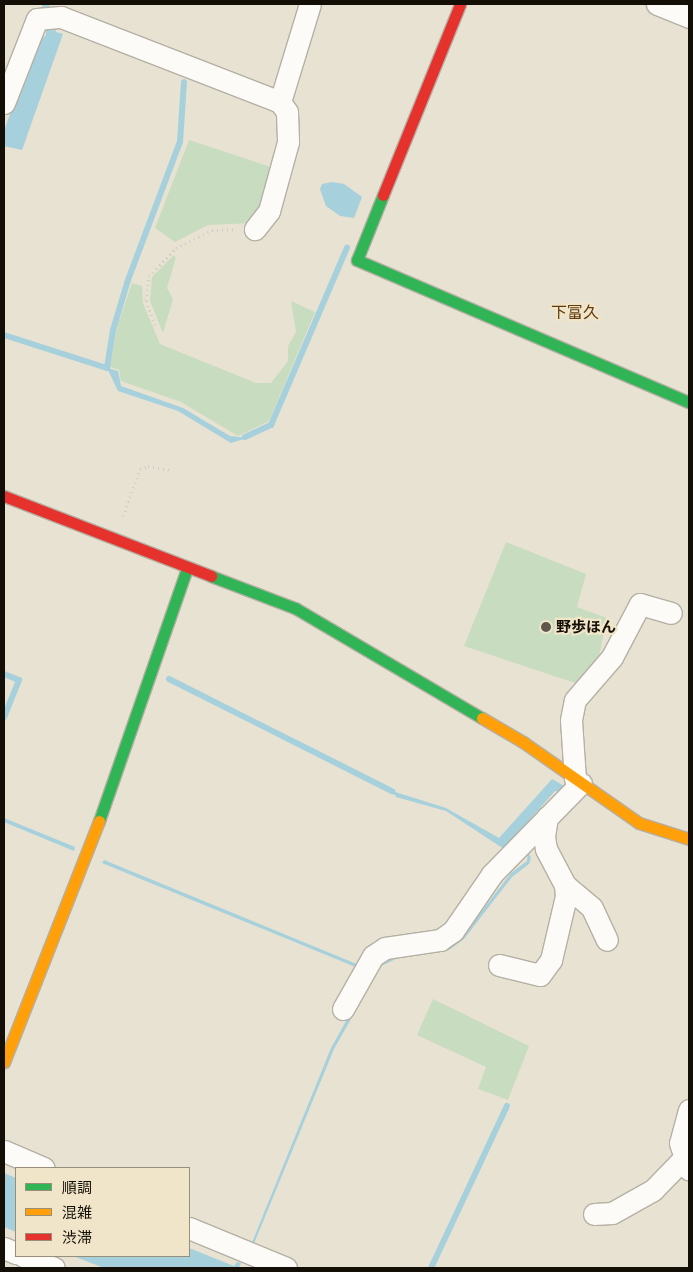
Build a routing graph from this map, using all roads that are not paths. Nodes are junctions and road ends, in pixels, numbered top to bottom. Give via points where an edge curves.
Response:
1 (310, 4) edge
2 (460, 4) edge
3 (656, 4) edge
4 (689, 17) edge
5 (280, 102) junction
6 (4, 103) edge
7 (256, 229) road end
8 (689, 402) edge
9 (4, 496) edge
10 (187, 568) junction
11 (671, 613) dead end
12 (578, 781) junction
13 (547, 818) junction
14 (689, 839) edge
15 (565, 885) junction
16 (607, 940) dead end
17 (499, 966) dead end
18 (343, 1009) dead end
19 (4, 1062) edge
20 (689, 1110) edge
21 (4, 1152) edge
22 (687, 1163) edge
23 (42, 1167) edge
24 (594, 1214) dead end
25 (190, 1228) edge
26 (26, 1257) edge
27 (54, 1268) edge
28 (286, 1268) edge

1 - 5 street
2 - 8 street via 357,260
3 - 4 street
5 - 6 street via 61,17 37,19
5 - 7 street via 287,112 288,142 269,211
9 - 10 street
10 - 12 street via 295,608 523,742
10 - 19 street via 83,868
11 - 12 street via 640,604 612,657 575,700 571,720
12 - 13 street
12 - 14 street via 639,823
13 - 15 street via 546,849
13 - 18 street via 492,874 453,930 440,940 385,948 373,956
15 - 16 street via 592,908
15 - 17 street via 566,896 550,960 540,975
20 - 22 street via 680,1143
21 - 23 street
22 - 24 street via 653,1190 612,1214
25 - 28 street
26 - 27 street

